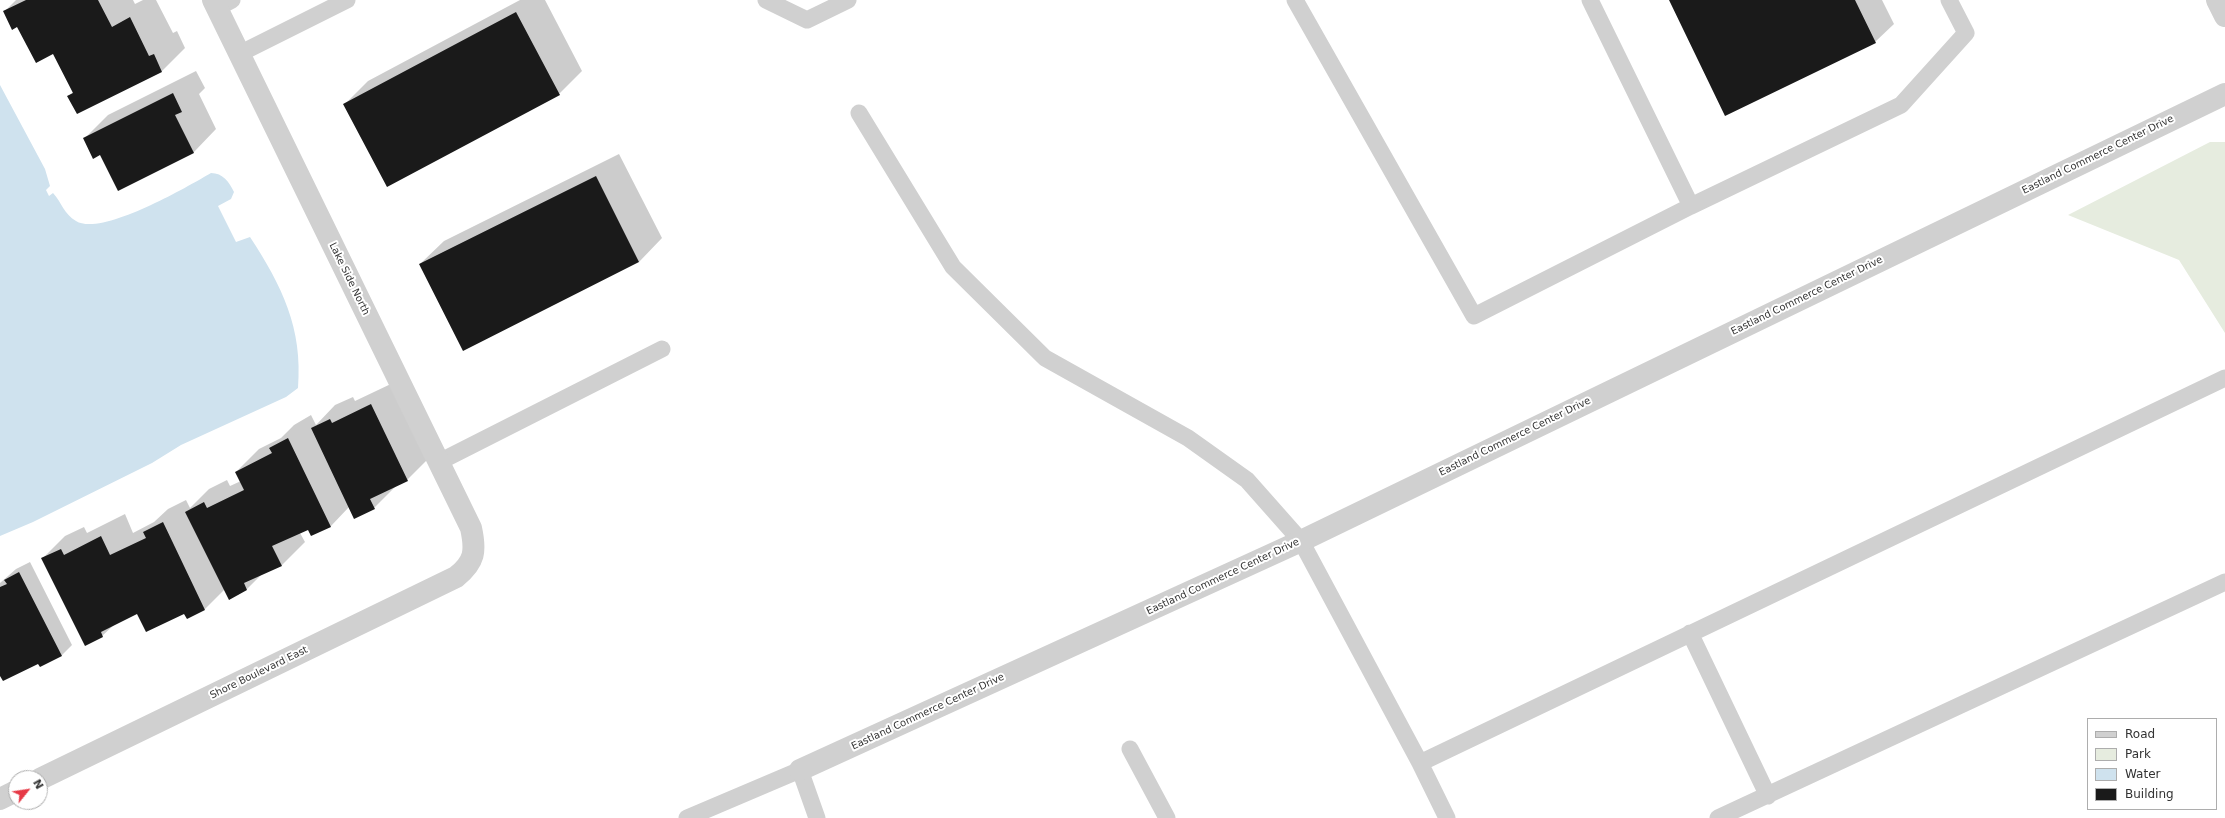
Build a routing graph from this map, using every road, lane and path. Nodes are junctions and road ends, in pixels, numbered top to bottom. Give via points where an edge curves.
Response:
1 (347, 0) edge
2 (766, 0) edge
3 (848, 0) edge
4 (1295, 0) edge
5 (1590, 0) edge
6 (1949, 0) edge
7 (2217, 0) edge
8 (221, 3) edge
9 (2225, 16) edge
10 (239, 54) junction
11 (2225, 94) edge
12 (859, 113) dead end
13 (1691, 206) junction
14 (662, 349) dead end
15 (2225, 378) edge
16 (439, 462) junction
17 (1301, 541) junction
18 (472, 560) joint
19 (2225, 582) edge
20 (1690, 633) junction
21 (1130, 749) dead end
22 (1420, 763) junction
23 (800, 770) junction
24 (48, 775) edge
25 (1768, 796) junction
26 (687, 818) edge
27 (817, 818) edge
28 (1167, 818) edge
29 (1447, 818) edge
30 (1718, 818) edge

1 - 10 lane
2 - 3 lane via 807,20
4 - 13 lane via 1474,316
5 - 13 lane
6 - 13 lane via 1966,33 1901,105
7 - 9 street
8 - 10 street, Lake Side North
10 - 16 street, Lake Side North
11 - 17 street, Eastland Commerce Center Drive
12 - 17 lane via 953,268 1046,358 1188,438 1241,476
14 - 16 lane
15 - 20 lane
16 - 18 street, Lake Side North via 471,528 474,544
17 - 22 lane
17 - 23 street, Eastland Commerce Center Drive
18 - 24 street, Shore Boulevard East via 456,577
19 - 25 lane
20 - 22 lane
20 - 25 lane
21 - 28 lane
22 - 29 lane
23 - 26 lane
23 - 27 lane
25 - 30 lane

